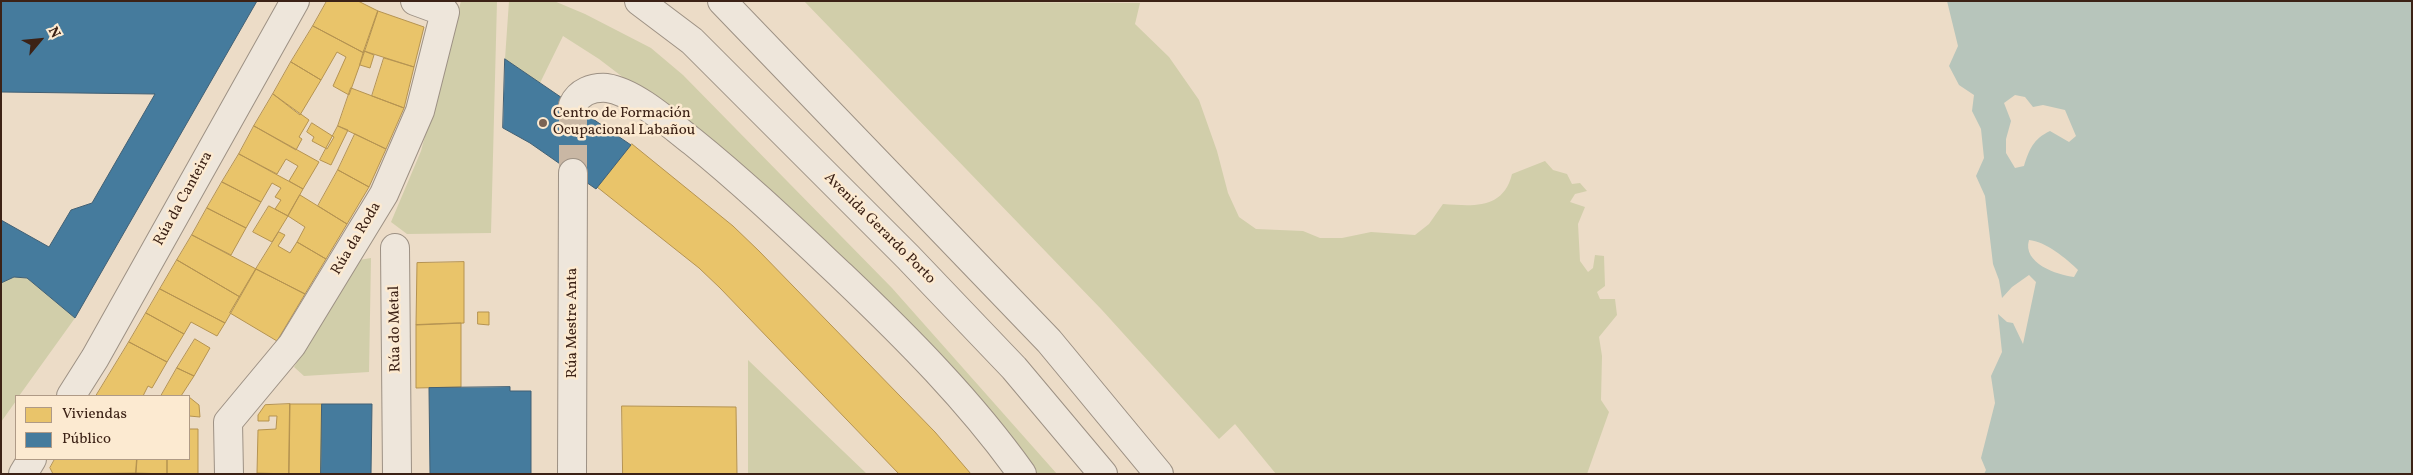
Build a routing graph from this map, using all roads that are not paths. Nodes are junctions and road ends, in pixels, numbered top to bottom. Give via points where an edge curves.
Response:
1 (295, 1) edge
2 (415, 1) edge
3 (639, 1) edge
4 (722, 1) edge
5 (573, 105) dead end
6 (573, 173) tunnel mouth
7 (395, 248) dead end
8 (72, 395) edge
9 (31, 460) edge
10 (23, 474) edge
11 (229, 474) edge
12 (397, 474) edge
13 (572, 474) edge
14 (1022, 474) edge
15 (1103, 474) edge
16 (1158, 474) edge

1 - 8 street, Rúa da Canteira
2 - 11 street, Rúa da Roda via 445,12 420,111 384,194 292,345 228,422
3 - 15 street, Avenida Gerardo Porto via 692,41 908,257 1014,368
4 - 16 street via 1049,341
5 - 14 street via 577,97 595,88 608,88 632,98 740,180 876,309 934,369 994,434
6 - 13 street, Rúa Mestre Anta
7 - 12 street, Rúa do Metal
9 - 10 street

